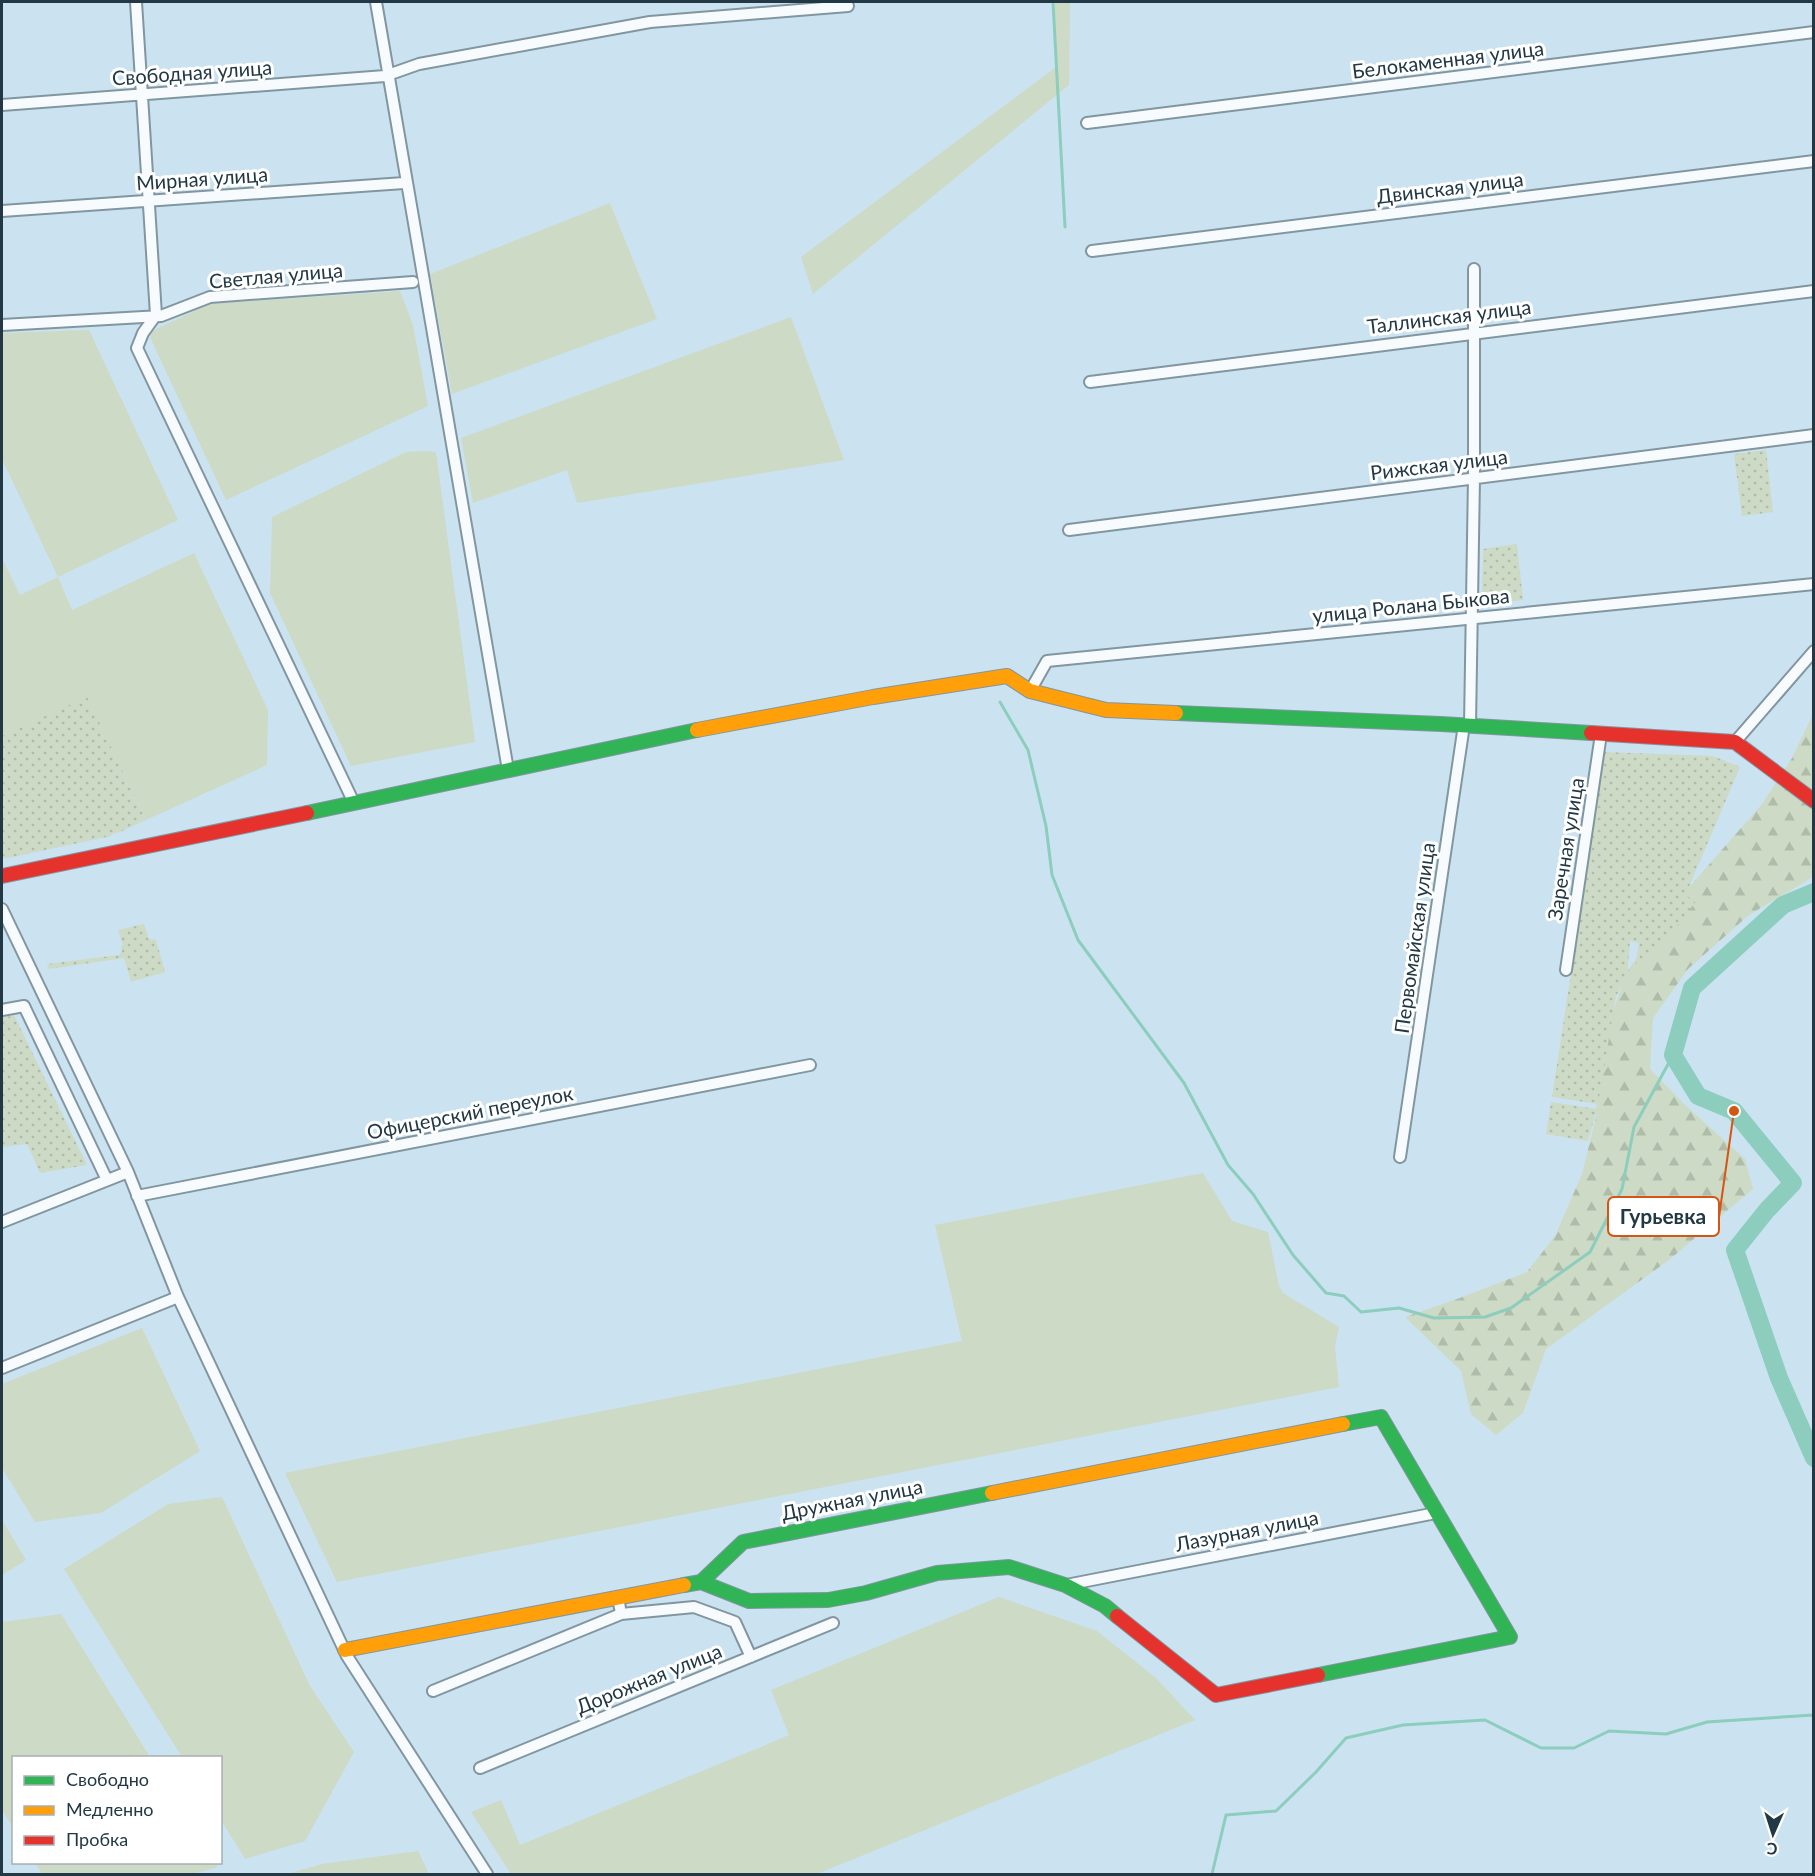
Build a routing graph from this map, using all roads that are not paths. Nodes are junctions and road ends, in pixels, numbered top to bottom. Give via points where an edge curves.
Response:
1 (136, 2) edge
2 (376, 2) edge
3 (848, 6) dead end
4 (1814, 32) edge
5 (142, 94) junction
6 (2, 105) edge
7 (1088, 123) dead end
8 (1814, 161) edge
9 (404, 183) dead end
10 (149, 201) junction
11 (2, 211) edge
12 (1092, 251) dead end
13 (1474, 269) dead end
14 (413, 282) dead end
15 (1814, 291) edge
16 (156, 315) junction
17 (2, 325) edge
18 (1475, 332) junction
19 (1090, 382) dead end
20 (1814, 435) edge
21 (1474, 478) junction
22 (1069, 530) dead end
23 (1814, 584) edge
24 (1472, 619) junction
25 (1814, 651) edge
26 (1030, 691) junction
27 (1467, 725) junction
28 (1601, 734) junction
29 (1735, 742) junction
30 (508, 770) junction
31 (1814, 801) edge
32 (354, 803) junction
33 (2, 876) edge
34 (2, 909) edge
35 (1566, 970) dead end
36 (2, 1010) edge
37 (810, 1065) dead end
38 (1400, 1156) dead end
39 (128, 1172) junction
40 (106, 1180) junction
41 (137, 1196) junction
42 (2, 1222) edge
43 (178, 1297) junction
44 (2, 1368) edge
45 (1436, 1513) dead end
46 (701, 1582) junction
47 (1065, 1585) junction
48 (618, 1597) junction
49 (621, 1614) junction
50 (833, 1623) dead end
51 (345, 1650) junction
52 (751, 1657) junction
53 (433, 1691) dead end
54 (480, 1768) dead end
55 (487, 1875) edge

1 - 5 street
2 - 30 street
3 - 5 street, Свободная улица via 650,22 419,64 385,76
4 - 7 street, Белокаменная улица
5 - 6 street, Свободная улица
5 - 10 street
8 - 12 street, Двинская улица
9 - 10 street, Мирная улица
10 - 11 street, Мирная улица
10 - 16 street
13 - 18 street, Первомайская улица
14 - 16 street, Светлая улица via 210,297
15 - 18 street, Таллинская улица
16 - 17 street, Светлая улица
16 - 32 street via 137,348
18 - 19 street, Таллинская улица
18 - 21 street, Первомайская улица
20 - 21 street, Рижская улица
21 - 22 street, Рижская улица
21 - 24 street, Первомайская улица
23 - 24 street, улица Ролана Быкова
24 - 26 street, улица Ролана Быкова via 1047,661
24 - 27 street, Первомайская улица
25 - 29 street
26 - 27 street via 1106,710
26 - 30 street via 1007,676 873,696
27 - 28 street
27 - 38 street, Первомайская улица
28 - 29 street
28 - 35 street, Заречная улица
29 - 31 street
30 - 32 street
32 - 33 street
34 - 39 street
36 - 40 street via 24,1006
37 - 41 street, Офицерский переулок
39 - 40 street
39 - 41 street
40 - 42 street
41 - 43 street
43 - 44 street
43 - 51 street
45 - 47 street, Лазурная улица
46 - 47 street via 749,1601 828,1600 938,1573 1009,1567
46 - 47 street, Дружная улица via 743,1542 1381,1417 1510,1637 1216,1695 1105,1606
46 - 48 street
48 - 49 street
48 - 51 street
49 - 52 street via 694,1607 735,1622
49 - 53 street
50 - 52 street, Дорожная улица
51 - 55 street
52 - 54 street, Дорожная улица

